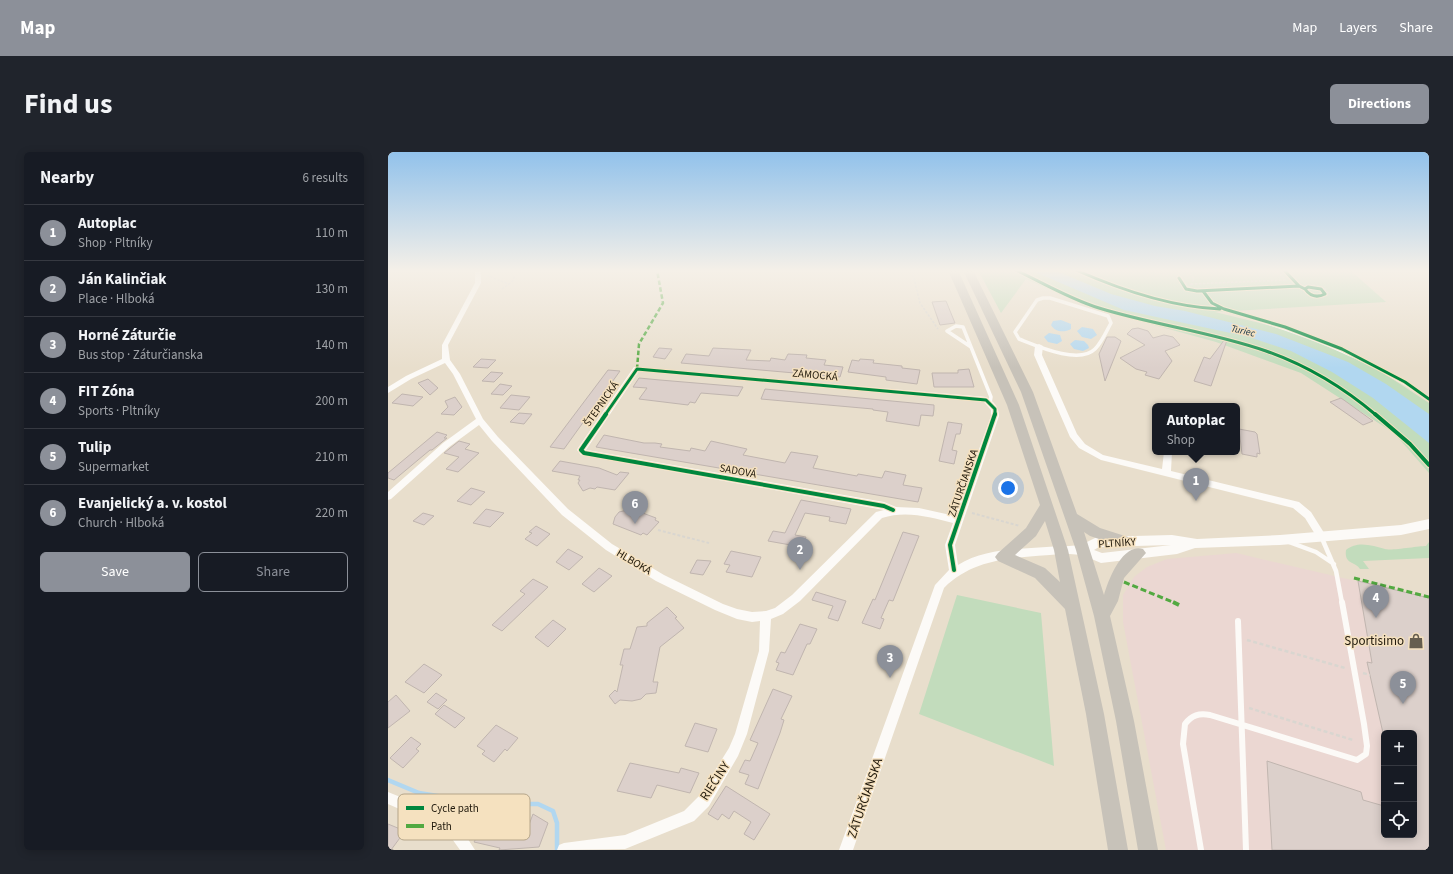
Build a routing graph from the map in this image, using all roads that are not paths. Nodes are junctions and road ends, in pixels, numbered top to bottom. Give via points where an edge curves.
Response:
1 (468, 303) edge
2 (968, 303) edge
3 (984, 303) edge
4 (1035, 303) edge
5 (1065, 303) edge
6 (1224, 309) road end
7 (1039, 346) junction
8 (971, 347) junction
9 (446, 360) junction
10 (637, 369) joint
11 (388, 391) edge
12 (1429, 399) edge
13 (990, 403) junction
14 (480, 420) junction
15 (582, 450) joint
16 (1168, 455) edge
17 (1166, 474) junction
18 (388, 497) edge
19 (1047, 505) junction
20 (892, 510) junction
21 (1073, 518) junction
22 (959, 521) junction
23 (1429, 524) edge
24 (1321, 536) junction
25 (1280, 540) junction
26 (1123, 541) junction
27 (1197, 544) junction
28 (1061, 550) junction
29 (1082, 550) junction
30 (1138, 553) junction
31 (1003, 557) junction
32 (1334, 564) junction
33 (954, 570) junction
34 (1074, 607) junction
35 (766, 616) junction
36 (1102, 616) junction
37 (1238, 621) dead end
38 (1240, 724) junction
39 (388, 798) edge
40 (398, 802) edge
41 (461, 840) edge
42 (468, 850) edge
43 (564, 850) edge
44 (846, 850) edge
45 (1118, 850) edge
46 (1148, 850) edge
47 (1201, 850) edge
48 (1246, 850) edge

1 - 9 street via 445,345
2 - 19 main road via 1013,405
3 - 21 main road via 1027,392
4 - 7 lane via 1015,332 1019,340
5 - 7 lane via 1108,316 1111,324 1092,352 1085,355 1070,355
6 - 12 lane via 1331,344 1405,382
7 - 17 street via 1038,355 1073,435 1082,446 1101,458
8 - 8 lane via 956,337 947,331 956,326 963,327
8 - 13 lane via 991,397
9 - 11 street via 420,371
9 - 14 street, HLBOKÁ
10 - 13 street, ZÁMOCKÁ via 980,398
10 - 15 street, ŠTEPNICKÁ
13 - 22 street, ZÁTURČIANSKA via 995,416
14 - 18 street via 446,445
14 - 35 street, HLBOKÁ via 565,512 609,547 660,578 719,607 752,617
15 - 20 street, SADOVÁ via 584,453 884,506
16 - 17 street
17 - 24 street via 1296,505 1308,515
19 - 28 main road
19 - 31 main road via 1031,532
20 - 22 street
20 - 35 street, HLBOKÁ via 872,521 796,598 779,611
21 - 26 main road via 1095,532
21 - 29 main road
22 - 33 street, ZÁTURČIANSKA via 950,545
23 - 24 street, PLTNÍKY via 1401,530
24 - 25 street, PLTNÍKY
24 - 32 lane
25 - 27 street, PLTNÍKY
25 - 32 lane via 1316,552
26 - 27 street, PLTNÍKY via 1172,540
26 - 29 street, PLTNÍKY via 1097,542
27 - 30 street, PLTNÍKY
28 - 29 street
28 - 31 street, ZÁTURČIANSKA
28 - 34 main road
29 - 30 street, PLTNÍKY via 1101,558
29 - 36 main road
30 - 36 main road via 1116,577 1110,601
31 - 33 street, ZÁTURČIANSKA via 976,560
31 - 34 main road via 1040,573
32 - 38 lane via 1356,671 1366,754 1358,760
33 - 44 street, ZÁTURČIANSKA via 943,581 938,591
34 - 45 main road via 1096,714
35 - 43 street, RIEČINY via 764,652 742,734 704,801 689,816 626,842
36 - 46 main road via 1126,721
37 - 38 lane
38 - 47 lane via 1200,713 1189,718 1185,724 1183,744
38 - 48 lane
39 - 40 street
41 - 42 street

